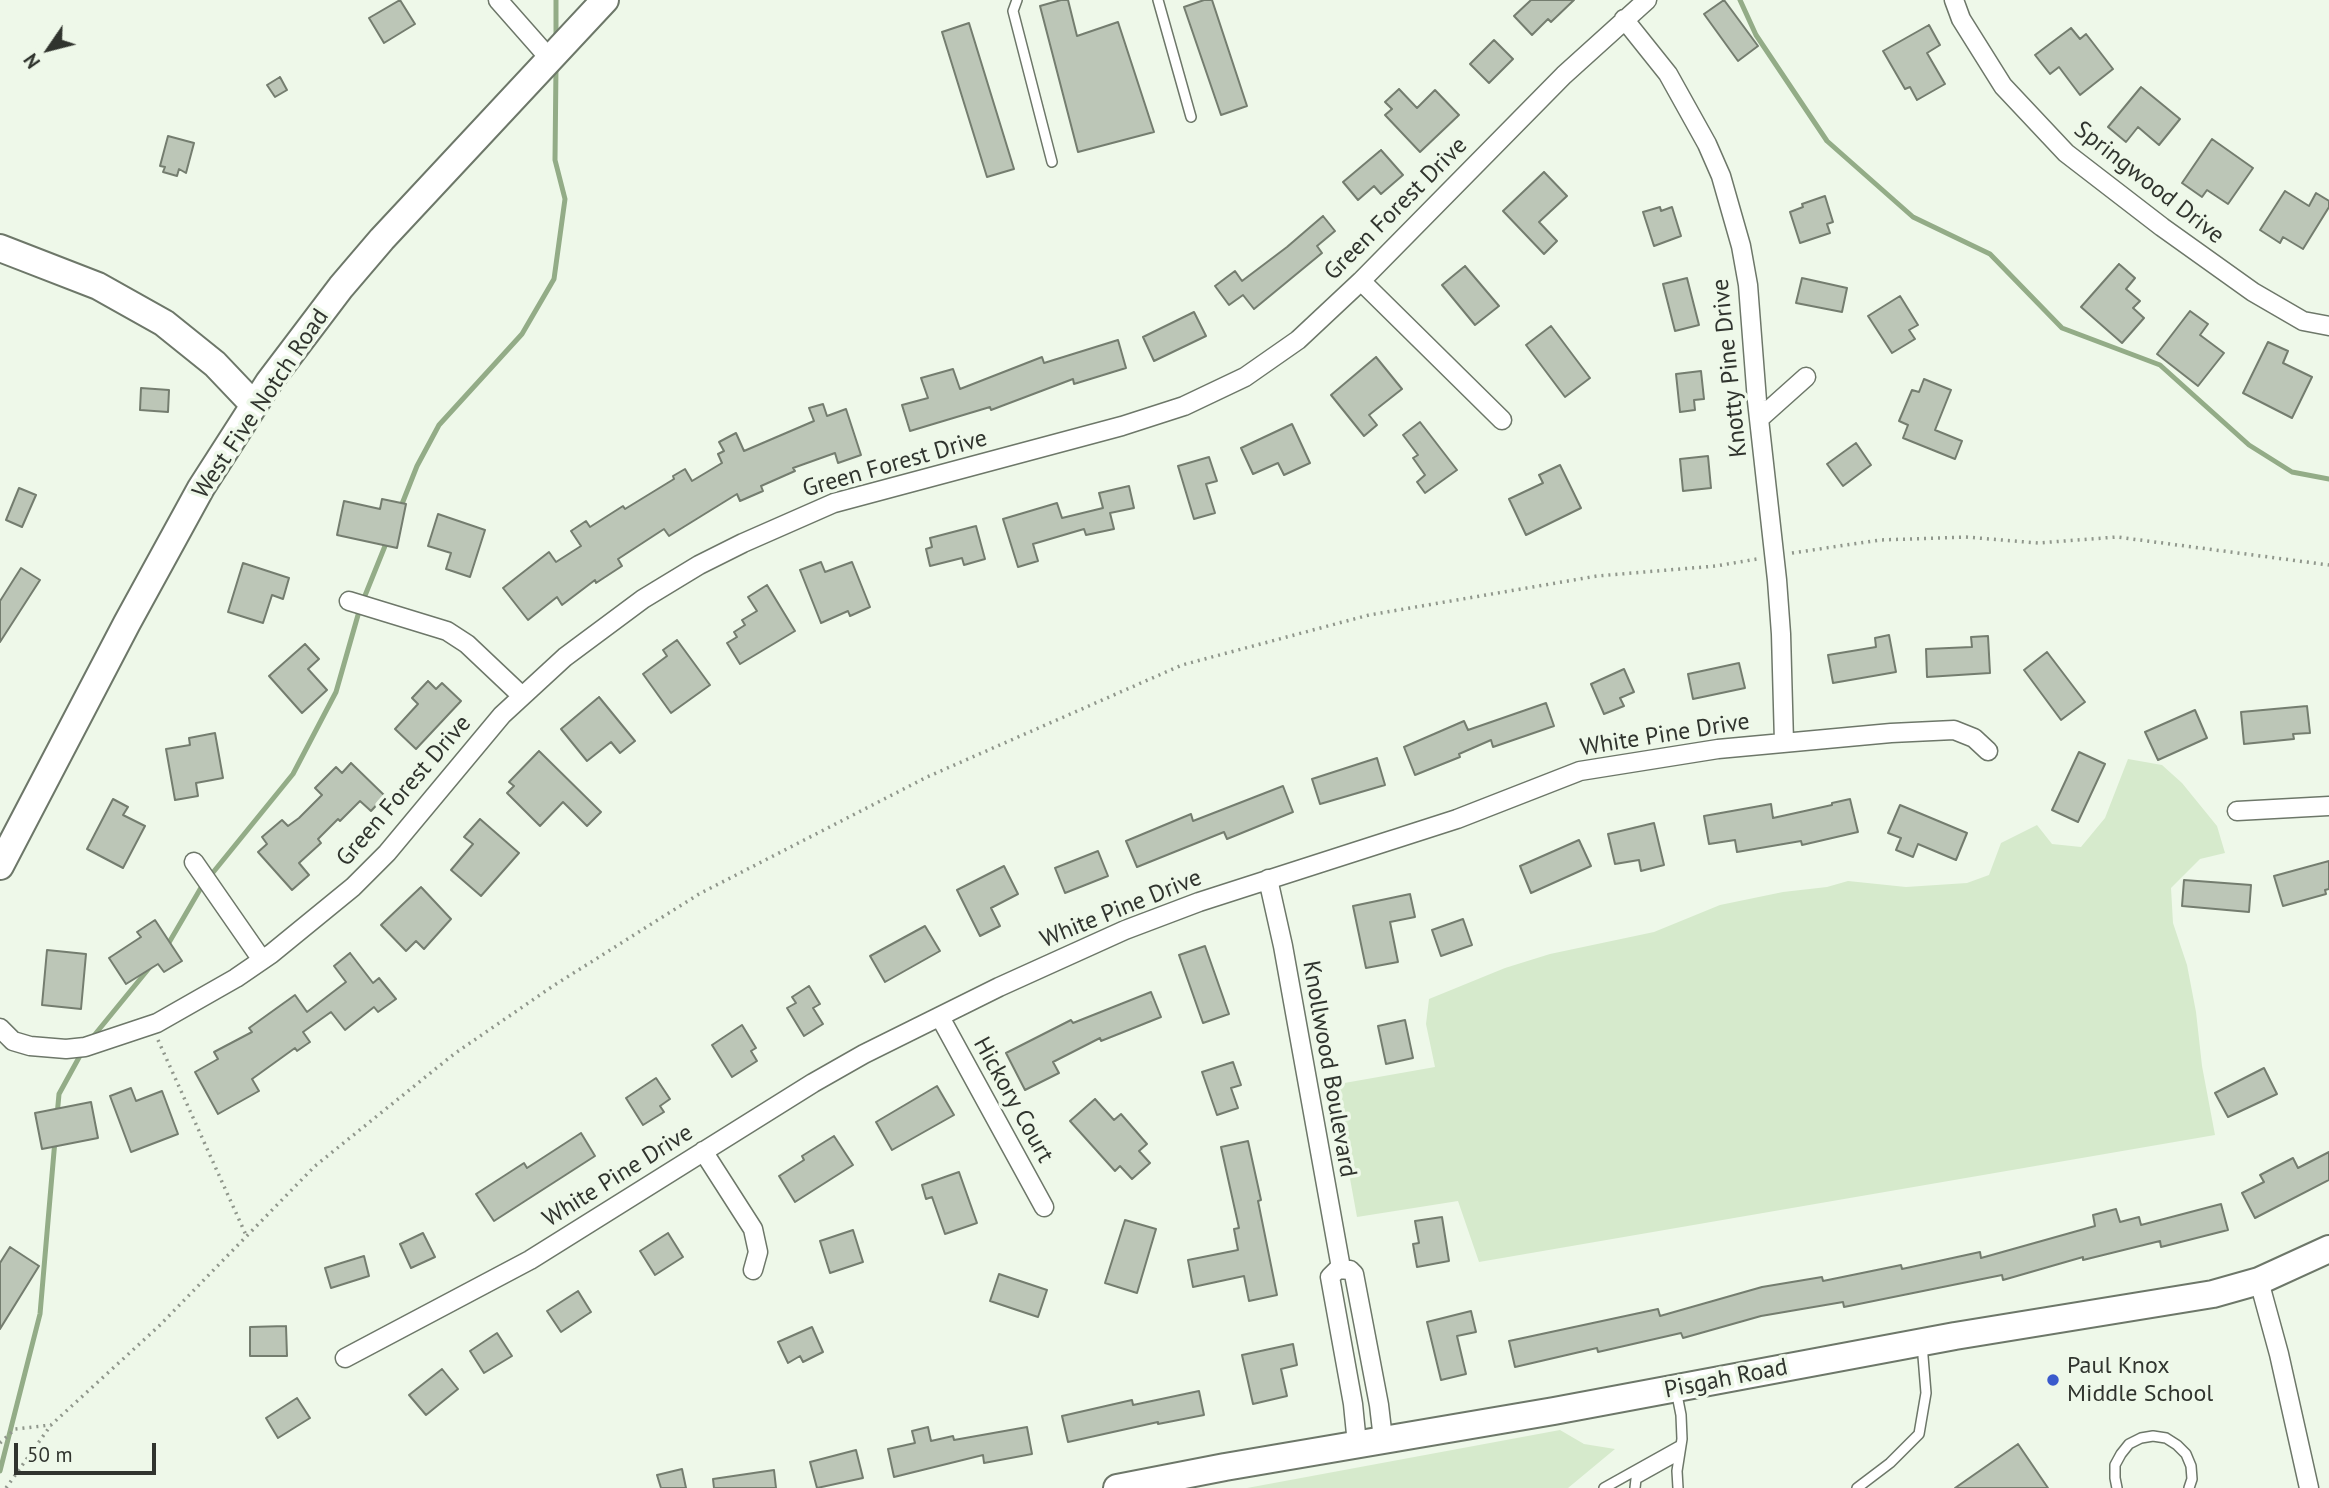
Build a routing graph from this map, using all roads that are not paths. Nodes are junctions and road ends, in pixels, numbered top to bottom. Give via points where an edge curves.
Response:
1 (498, 0) edge
2 (605, 0) edge
3 (1017, 0) edge
4 (1158, 0) edge
5 (1647, 0) edge
6 (1954, 0) edge
7 (1624, 19) junction
8 (550, 59) junction
9 (1191, 117) dead end
10 (1052, 162) dead end
11 (0, 248) edge
12 (1360, 281) junction
13 (2329, 326) edge
14 (1806, 377) dead end
15 (254, 405) junction
16 (1759, 419) junction
17 (1502, 420) dead end
18 (349, 601) dead end
19 (522, 696) junction
20 (1784, 742) junction
21 (1988, 751) dead end
22 (2329, 806) edge
23 (2237, 811) dead end
24 (194, 862) dead end
25 (0, 866) edge
26 (1268, 879) junction
27 (262, 960) junction
28 (940, 1017) junction
29 (0, 1028) edge
30 (7, 1042) edge
31 (703, 1151) junction
32 (1044, 1207) dead end
33 (2329, 1249) edge
34 (1341, 1268) junction
35 (753, 1270) dead end
36 (2259, 1281) junction
37 (1922, 1342) junction
38 (345, 1358) dead end
39 (1676, 1388) junction
40 (1383, 1439) junction
41 (1357, 1444) junction
42 (1680, 1450) junction
43 (1178, 1482) edge
44 (1117, 1488) edge
45 (1604, 1488) edge
46 (1635, 1488) edge
47 (1678, 1488) edge
48 (1857, 1488) edge
49 (2117, 1488) edge
50 (2189, 1488) edge
51 (2309, 1488) edge

1 - 8 street
2 - 8 street, West Five Notch Road
3 - 10 lane via 1013,11
4 - 9 lane
5 - 7 street, Green Forest Drive
6 - 13 street, Springwood Drive via 2003,86 2066,153 2253,292 2303,321
7 - 12 street, Green Forest Drive
7 - 16 street, Knotty Pine Drive via 1668,74 1721,176 1748,285
8 - 15 street, West Five Notch Road via 341,287
11 - 15 street via 99,286 164,323 215,364
12 - 17 street
12 - 19 street, Green Forest Drive via 1298,340 1216,393 1122,426 834,503 743,543 643,599 565,657
14 - 16 street
15 - 25 street, West Five Notch Road via 201,488
16 - 20 street, Knotty Pine Drive via 1780,620
18 - 19 street via 447,631
19 - 27 street, Green Forest Drive via 387,853 317,918
20 - 21 street, White Pine Drive via 1954,730 1974,737
20 - 26 street, White Pine Drive via 1580,771 1457,819
22 - 23 street
24 - 27 street
26 - 28 street, White Pine Drive via 1125,930
26 - 34 street, Knollwood Boulevard
27 - 30 street, Green Forest Drive via 151,1025 66,1049
28 - 31 street, White Pine Drive via 813,1083
28 - 32 street, Hickory Court
29 - 30 street, Green Forest Drive
31 - 35 street via 753,1229 758,1252
31 - 38 street, White Pine Drive via 530,1260
33 - 36 street, Pisgah Road
34 - 40 street, Knollwood Boulevard via 1354,1274
34 - 41 street, Knollwood Boulevard via 1330,1277
36 - 37 street, Pisgah Road via 2213,1294
36 - 51 street
37 - 39 street, Pisgah Road
37 - 48 lane via 1926,1393 1919,1434
39 - 40 street, Pisgah Road
39 - 42 lane
40 - 41 street, Pisgah Road
41 - 43 street, Pisgah Road
42 - 45 lane
42 - 46 lane via 1636,1479
42 - 47 lane
43 - 44 street, Pisgah Road
49 - 50 lane via 2115,1465 2121,1454 2129,1444 2153,1436 2166,1438 2186,1454 2191,1466

